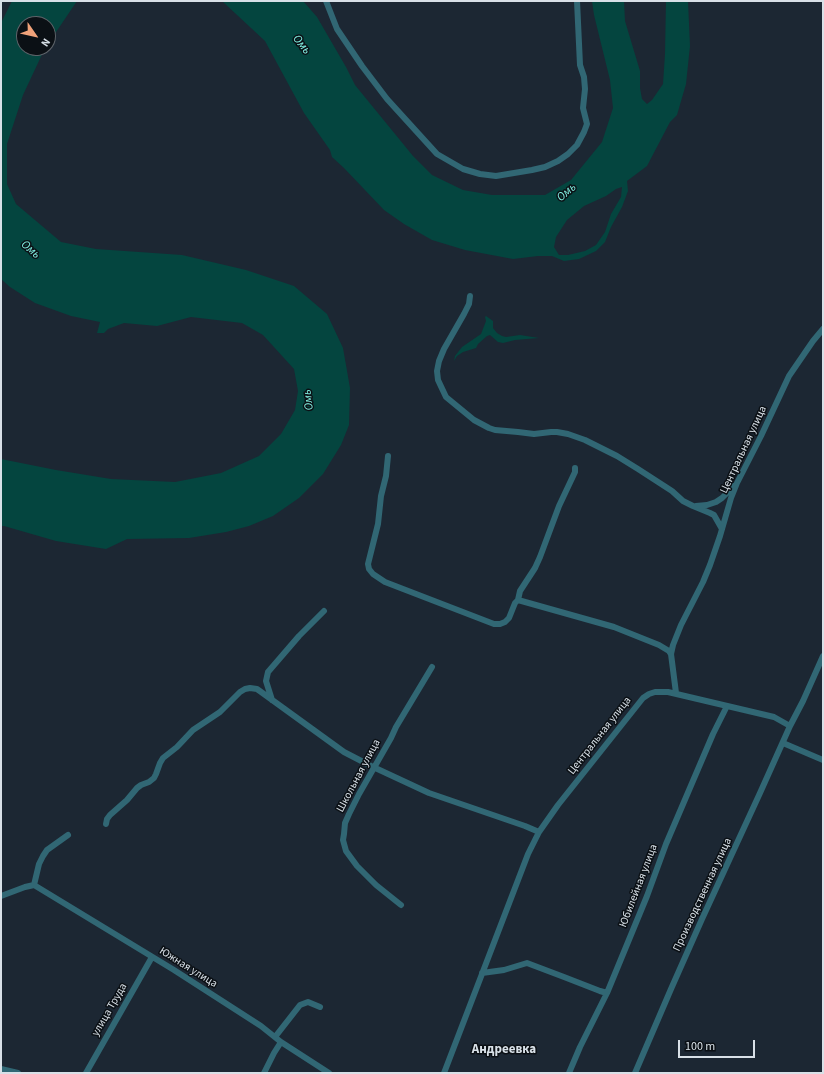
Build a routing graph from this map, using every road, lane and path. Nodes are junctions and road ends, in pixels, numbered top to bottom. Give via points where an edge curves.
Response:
1 (326, 1) edge
2 (577, 1) edge
3 (470, 296) dead end
4 (823, 329) edge
5 (388, 456) dead end
6 (575, 468) dead end
7 (737, 483) junction
8 (693, 506) junction
9 (722, 529) junction
10 (518, 600) junction
11 (324, 611) dead end
12 (671, 654) junction
13 (823, 656) edge
14 (432, 667) dead end
15 (676, 694) junction
16 (273, 701) junction
17 (727, 706) junction
18 (790, 726) junction
19 (783, 744) junction
20 (823, 760) edge
21 (375, 767) junction
22 (106, 824) dead end
23 (539, 832) junction
24 (68, 834) dead end
25 (34, 885) junction
26 (1, 896) edge
27 (401, 905) dead end
28 (152, 957) junction
29 (482, 973) junction
30 (607, 993) junction
31 (320, 1007) dead end
32 (275, 1037) junction
33 (281, 1042) junction
34 (1, 1069) edge
35 (18, 1073) edge
36 (86, 1073) edge
37 (264, 1073) edge
38 (329, 1073) edge
39 (444, 1073) edge
40 (569, 1073) edge
41 (635, 1073) edge

1 - 2 street via 338,29 362,66 387,99 432,149 463,169 496,176 545,167 558,161 577,146 584,132 587,124 583,108 585,89 580,65
3 - 8 street via 469,304 439,361 438,380 446,397 474,420 495,430 534,434 558,432 585,440 617,456
4 - 7 street, Центральная улица via 789,376
5 - 10 street via 378,524 368,564 372,574 385,582 494,624 506,622 514,603
6 - 10 street via 540,557 520,591
7 - 8 street via 716,502
7 - 9 street, Центральная улица
8 - 9 street via 714,515
9 - 12 street, Центральная улица via 710,565 681,625
10 - 12 street via 614,627 659,645
11 - 16 street via 268,672 266,682
12 - 15 street, Центральная улица
13 - 18 street, Производственная улица
14 - 21 street, Школьная улица
15 - 17 street
15 - 23 street, Центральная улица via 661,691 643,698
16 - 21 street via 344,752
16 - 22 street via 257,689 245,689 240,692 220,712 192,730 163,758 154,778 137,788 110,815
17 - 18 street via 774,717
17 - 30 street, Юбилейная улица via 671,830
18 - 19 street, Производственная улица
19 - 20 street
19 - 41 street, Производственная улица
21 - 23 street via 428,793
21 - 27 street, Школьная улица via 345,823 343,840 346,851 357,866
23 - 29 street, Центральная улица
24 - 25 street via 43,856
25 - 26 street
25 - 28 street, Южная улица
28 - 32 street, Южная улица
28 - 36 street, улица Труда
29 - 30 street via 527,963
29 - 39 street, Центральная улица
30 - 40 street, Юбилейная улица
31 - 32 street via 308,1002 300,1004
32 - 33 street, Южная улица
33 - 37 street
33 - 38 street, Южная улица
34 - 35 street

